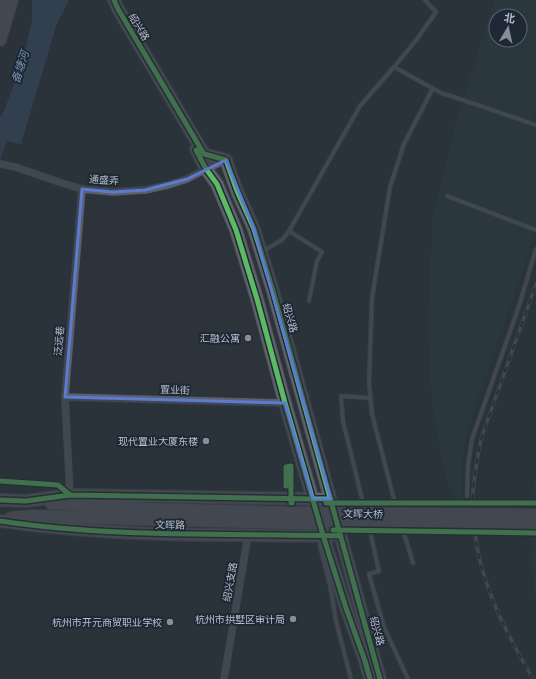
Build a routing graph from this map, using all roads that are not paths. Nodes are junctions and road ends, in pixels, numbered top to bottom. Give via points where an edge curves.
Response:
1 (3, 0) edge
2 (12, 0) edge
3 (108, 0) edge
4 (114, 0) edge
5 (425, 0) edge
6 (0, 8) edge
7 (0, 40) edge
8 (394, 67) junction
9 (433, 88) junction
10 (536, 125) edge
11 (226, 160) junction
12 (0, 164) edge
13 (206, 169) junction
14 (82, 189) junction
15 (447, 196) dead end
16 (536, 230) edge
17 (289, 231) junction
18 (536, 249) edge
19 (261, 252) junction
20 (309, 300) dead end
21 (65, 397) junction
22 (370, 398) junction
23 (285, 403) junction
24 (70, 495) junction
25 (467, 496) dead end
26 (313, 499) junction
27 (331, 499) junction
28 (0, 500) edge
29 (26, 501) junction
30 (141, 514) junction
31 (536, 515) edge
32 (0, 520) edge
33 (536, 525) edge
34 (248, 536) junction
35 (323, 536) junction
36 (341, 536) junction
37 (413, 563) dead end
38 (224, 679) edge
39 (351, 679) edge
40 (370, 679) edge
41 (380, 679) edge
42 (408, 679) edge

1 - 6 main road
2 - 7 main road
3 - 13 main road, 绍兴路
4 - 11 main road, 绍兴路 via 204,154
5 - 8 lane via 436,12
8 - 9 lane
8 - 17 lane via 360,106
9 - 10 lane via 441,93
9 - 22 lane via 404,144 390,187 372,298
11 - 13 street, 通盛弄
11 - 19 main road, 绍兴路
12 - 14 street, 通盛弄
13 - 14 street, 通盛弄 via 187,179 145,190 113,192
13 - 23 main road, 绍兴路 via 217,184 236,230
14 - 21 street, 泛远巷
15 - 16 lane
17 - 19 lane via 282,240
17 - 20 lane via 322,252 317,261
18 - 25 lane via 519,306 472,438
19 - 27 main road, 绍兴路
21 - 23 street, 置业街
21 - 24 street, 泛远巷
22 - 37 lane via 372,414
22 - 42 lane via 341,396 343,421 379,571 369,574 384,627
23 - 26 main road, 绍兴路
24 - 26 main road
24 - 29 main road
26 - 27 main road
26 - 35 main road, 绍兴路
27 - 36 main road, 绍兴路
28 - 29 main road
29 - 30 main road, 文晖大桥
30 - 31 main road, 文晖大桥, bridge via 268,512
30 - 32 main road, 文晖大桥 via 32,516
30 - 33 main road, 文晖大桥, bridge via 282,523
32 - 34 main road, 文晖路 via 30,526 122,533
34 - 35 main road, 文晖路
34 - 38 street, 绍兴支路
35 - 36 main road, 文晖路
35 - 39 lane via 320,546
35 - 40 main road, 绍兴路
36 - 41 main road, 绍兴路

